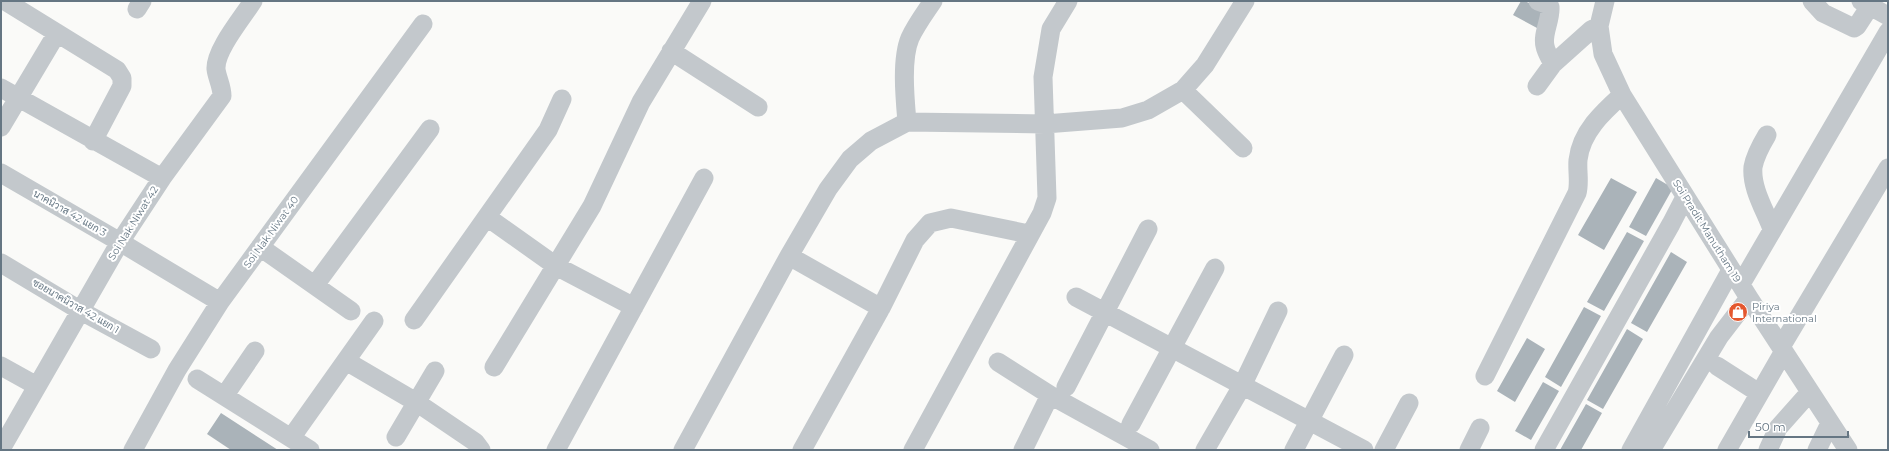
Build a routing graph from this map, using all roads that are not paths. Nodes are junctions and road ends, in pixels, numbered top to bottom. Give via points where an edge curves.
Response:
1 (5, 1) edge
2 (253, 1) edge
3 (702, 1) edge
4 (933, 1) edge
5 (1068, 1) edge
6 (1245, 1) edge
7 (1538, 1) edge
8 (1606, 1) edge
9 (1812, 1) edge
10 (1866, 3) edge
11 (1888, 16) edge
12 (423, 24) dead end
13 (1599, 26) junction
14 (1888, 32) edge
15 (57, 33) junction
16 (671, 51) junction
17 (1553, 64) junction
18 (1537, 86) dead end
19 (1, 88) edge
20 (1183, 90) junction
21 (1622, 95) junction
22 (18, 98) junction
23 (562, 99) dead end
24 (758, 107) dead end
25 (907, 122) junction
26 (1045, 124) junction
27 (1, 128) edge
28 (430, 129) dead end
29 (1767, 136) dead end
30 (93, 141) junction
31 (1243, 148) dead end
32 (1888, 168) edge
33 (1, 173) edge
34 (162, 178) junction
35 (704, 178) dead end
36 (1685, 197) junction
37 (486, 217) junction
38 (1148, 228) dead end
39 (1772, 229) junction
40 (1029, 234) junction
41 (120, 242) junction
42 (260, 247) junction
43 (789, 256) junction
44 (1, 263) edge
45 (556, 266) junction
46 (1215, 268) dead end
47 (1740, 284) junction
48 (315, 285) junction
49 (1076, 297) dead end
50 (220, 302) junction
51 (634, 307) junction
52 (881, 308) junction
53 (351, 310) dead end
54 (81, 311) junction
55 (1278, 311) dead end
56 (1105, 312) junction
57 (414, 320) dead end
58 (374, 321) dead end
59 (151, 349) dead end
60 (1173, 349) junction
61 (1782, 349) junction
62 (255, 351) dead end
63 (1344, 355) dead end
64 (346, 361) junction
65 (998, 362) dead end
66 (1, 366) edge
67 (1717, 366) dead end
68 (494, 367) dead end
69 (435, 371) dead end
70 (1484, 376) dead end
71 (197, 379) dead end
72 (37, 386) junction
73 (1242, 386) junction
74 (1058, 391) junction
75 (1810, 392) junction
76 (1759, 393) junction
77 (224, 395) junction
78 (416, 402) junction
79 (1409, 403) dead end
80 (1310, 421) junction
81 (1830, 423) junction
82 (1131, 424) dead end
83 (1480, 428) dead end
84 (396, 437) dead end
85 (291, 438) junction
86 (1, 449) edge
87 (133, 450) edge
88 (310, 450) edge
89 (481, 450) edge
90 (556, 450) edge
91 (683, 450) edge
92 (802, 450) edge
93 (913, 450) edge
94 (1023, 450) edge
95 (1150, 450) edge
96 (1205, 450) edge
97 (1294, 450) edge
98 (1364, 450) edge
99 (1384, 450) edge
100 (1469, 450) edge
101 (1544, 450) edge
102 (1631, 450) edge
103 (1651, 450) edge
104 (1727, 450) edge
105 (1768, 450) edge
106 (1817, 450) edge
107 (1848, 450) edge

1 - 15 street
2 - 34 street, Soi Nak Niwat 42 via 218,55 216,68 222,96
3 - 16 street
4 - 25 street via 910,39 906,63
5 - 26 street via 1051,29 1046,53 1043,77
6 - 20 street via 1205,65
7 - 17 street via 1550,7 1544,42
8 - 13 street, Soi Pradit Manutham 19
9 - 10 street via 1823,13 1854,28
10 - 11 street
12 - 42 street, Soi Nak Niwat 40
13 - 17 street via 1591,30
13 - 21 street, Soi Pradit Manutham 19 via 1603,54
14 - 39 street
15 - 22 street
15 - 30 street via 117,70 122,78 122,86
16 - 24 street
16 - 45 street via 642,102 592,206
17 - 18 street
19 - 22 street
20 - 26 street via 1148,110 1122,118
20 - 31 street
21 - 36 street, Soi Pradit Manutham 19
21 - 70 street via 1602,112 1586,135 1579,157 1577,193
22 - 27 street
22 - 30 street
23 - 37 street via 548,130
25 - 26 street
25 - 43 street via 871,141 850,159 828,189
26 - 40 street via 1047,198 1042,213
28 - 48 street
29 - 39 street via 1757,153 1753,181
30 - 34 street
32 - 61 street
33 - 41 street, นาคนิวาส 42 แยก 3
34 - 41 street, Soi Nak Niwat 42
35 - 51 street
36 - 47 street, Soi Pradit Manutham 19
36 - 101 street
37 - 45 street
37 - 57 street
38 - 56 street
39 - 47 street
40 - 52 street via 951,218 930,223 915,240
40 - 93 street
41 - 50 street, นาคนิวาส 42 แยก 3
41 - 54 street, Soi Nak Niwat 42
42 - 48 street
42 - 50 street, Soi Nak Niwat 40
43 - 52 street
43 - 91 street
44 - 54 street, ซอยนาคนิวาส 42 แยก 1
45 - 51 street
45 - 68 street
46 - 60 street
47 - 61 street, Soi Pradit Manutham 19
47 - 102 street
47 - 103 street via 1719,337
48 - 53 street
49 - 56 street
50 - 87 street, Soi Nak Niwat 40 via 177,370
51 - 90 street
52 - 92 street
54 - 59 street, ซอยนาคนิวาส 42 แยก 1
54 - 72 street, Soi Nak Niwat 42
55 - 73 street
56 - 60 street
56 - 74 street
58 - 64 street
60 - 73 street
60 - 82 street
61 - 75 street, Soi Pradit Manutham 19
61 - 76 street
62 - 77 street
63 - 80 street
64 - 78 street
64 - 85 street
65 - 74 street
66 - 72 street
67 - 76 street
69 - 78 street
71 - 77 street
72 - 86 street, Soi Nak Niwat 42
73 - 80 street
73 - 96 street
74 - 94 street
74 - 95 street
75 - 81 street, Soi Pradit Manutham 19
75 - 105 street via 1778,428
76 - 104 street
77 - 85 street
78 - 84 street
78 - 89 street via 474,442
79 - 99 street
80 - 97 street
80 - 98 street
81 - 106 street
81 - 107 street, Soi Pradit Manutham 19
83 - 100 street
85 - 88 street

